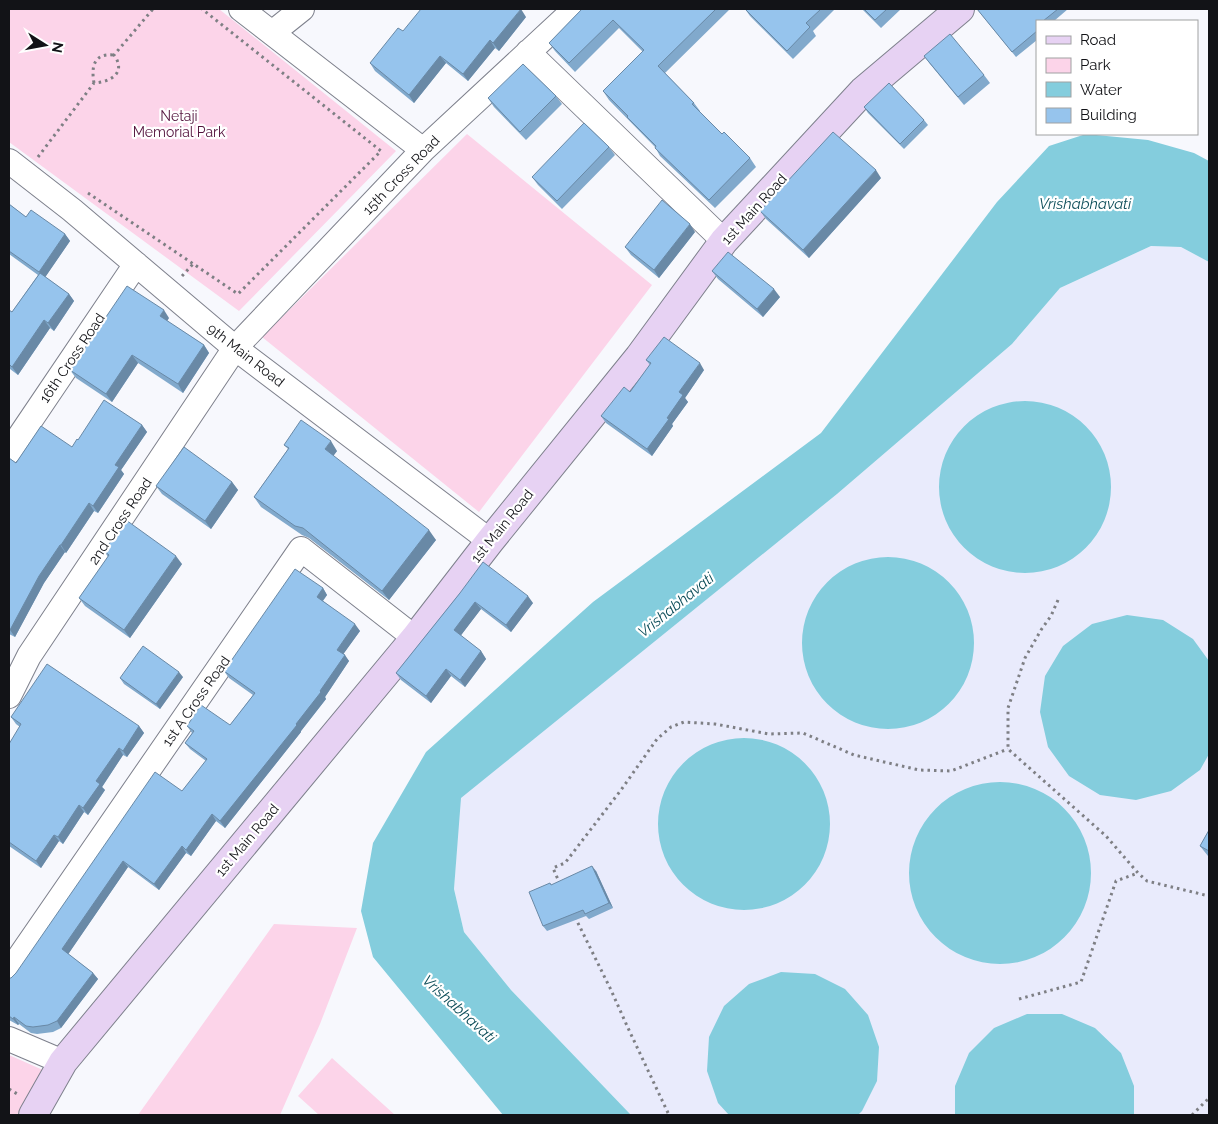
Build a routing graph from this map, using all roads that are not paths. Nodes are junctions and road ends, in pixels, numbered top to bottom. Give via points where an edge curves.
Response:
1 (241, 9) edge
2 (302, 9) edge
3 (575, 9) edge
4 (960, 9) edge
5 (272, 33) junction
6 (528, 52) junction
7 (424, 150) junction
8 (20, 157) edge
9 (724, 241) junction
10 (136, 264) junction
11 (235, 348) junction
12 (9, 452) edge
13 (490, 541) junction
14 (415, 638) junction
15 (9, 696) edge
16 (9, 972) edge
17 (9, 1039) edge
18 (63, 1062) junction
19 (33, 1115) edge

1 - 5 street
2 - 5 street
3 - 6 street, 15th Cross Road
4 - 9 street, 1st Main Road via 863,91
5 - 7 street
6 - 7 street, 15th Cross Road
6 - 9 street
7 - 11 street, 15th Cross Road
8 - 10 street, 9th Main Road via 72,210
9 - 13 street, 1st Main Road via 638,357
10 - 11 street, 9th Main Road
10 - 12 street, 16th Cross Road
11 - 13 street, 9th Main Road
11 - 15 street, 2nd Cross Road via 29,656
13 - 14 street, 1st Main Road
14 - 16 street, 1st A Cross Road via 301,549
14 - 18 street, 1st Main Road
17 - 18 street
18 - 19 street, 1st Main Road

